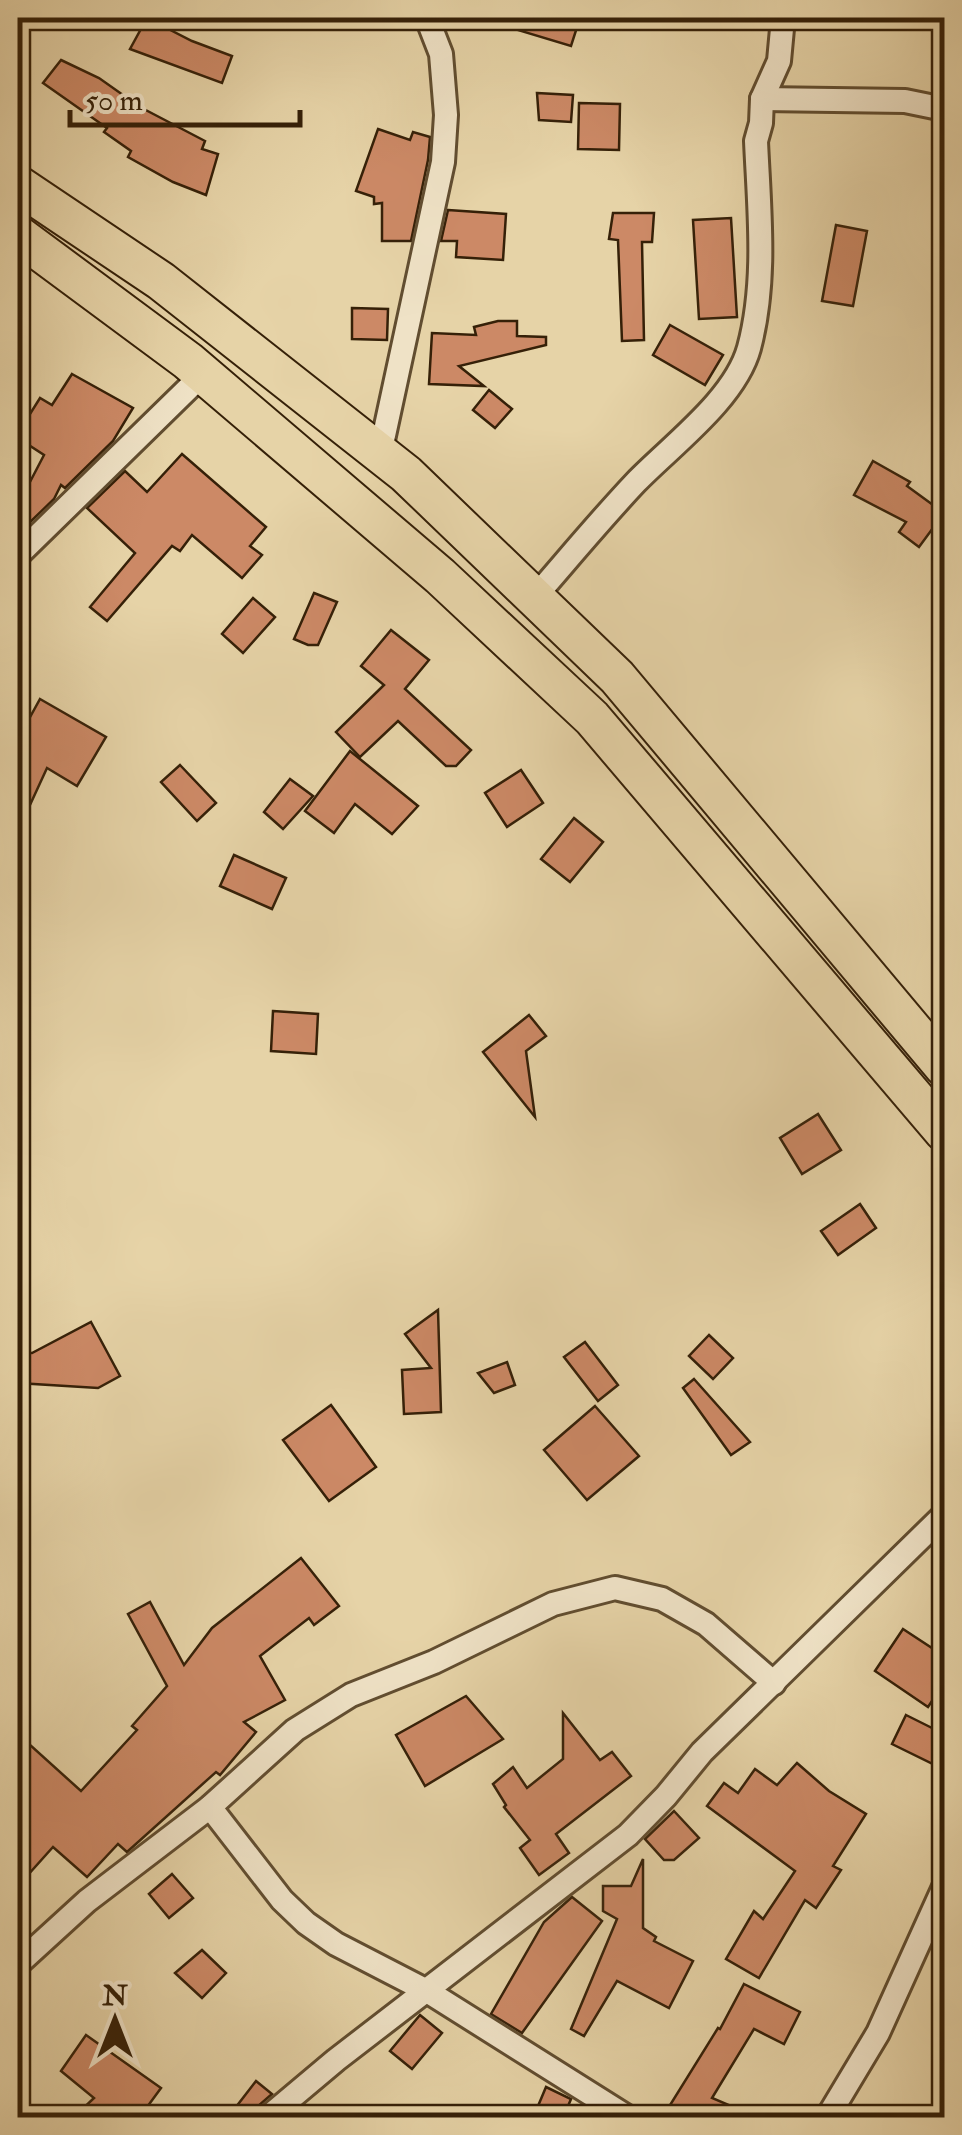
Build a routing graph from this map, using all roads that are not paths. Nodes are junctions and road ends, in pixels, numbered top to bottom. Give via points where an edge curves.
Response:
1 (427, 18) edge
2 (783, 18) edge
3 (762, 99) junction
4 (944, 109) edge
5 (18, 185) edge
6 (18, 235) edge
7 (203, 374) junction
8 (380, 454) junction
9 (18, 556) edge
10 (534, 598) junction
11 (944, 1067) edge
12 (944, 1132) edge
13 (944, 1515) edge
14 (774, 1682) junction
15 (210, 1807) junction
16 (944, 1887) edge
17 (18, 1964) edge
18 (428, 1991) junction
19 (268, 2118) edge
20 (629, 2118) edge
21 (827, 2118) edge

1 - 8 street via 441,54 443,162
2 - 3 street via 779,61
3 - 4 street via 905,101
3 - 10 street via 756,141 760,288 748,350 701,419
5 - 8 main road via 161,281
6 - 7 main road
7 - 9 street
7 - 12 main road via 440,576 592,718
8 - 10 main road
10 - 11 main road via 617,677
13 - 14 street
14 - 15 street via 706,1624 662,1599 615,1588 553,1604 352,1695 295,1730
14 - 18 street via 628,1835
15 - 17 street via 87,1900
15 - 18 street via 306,1922
16 - 21 street via 878,2033
18 - 19 street
18 - 20 street

